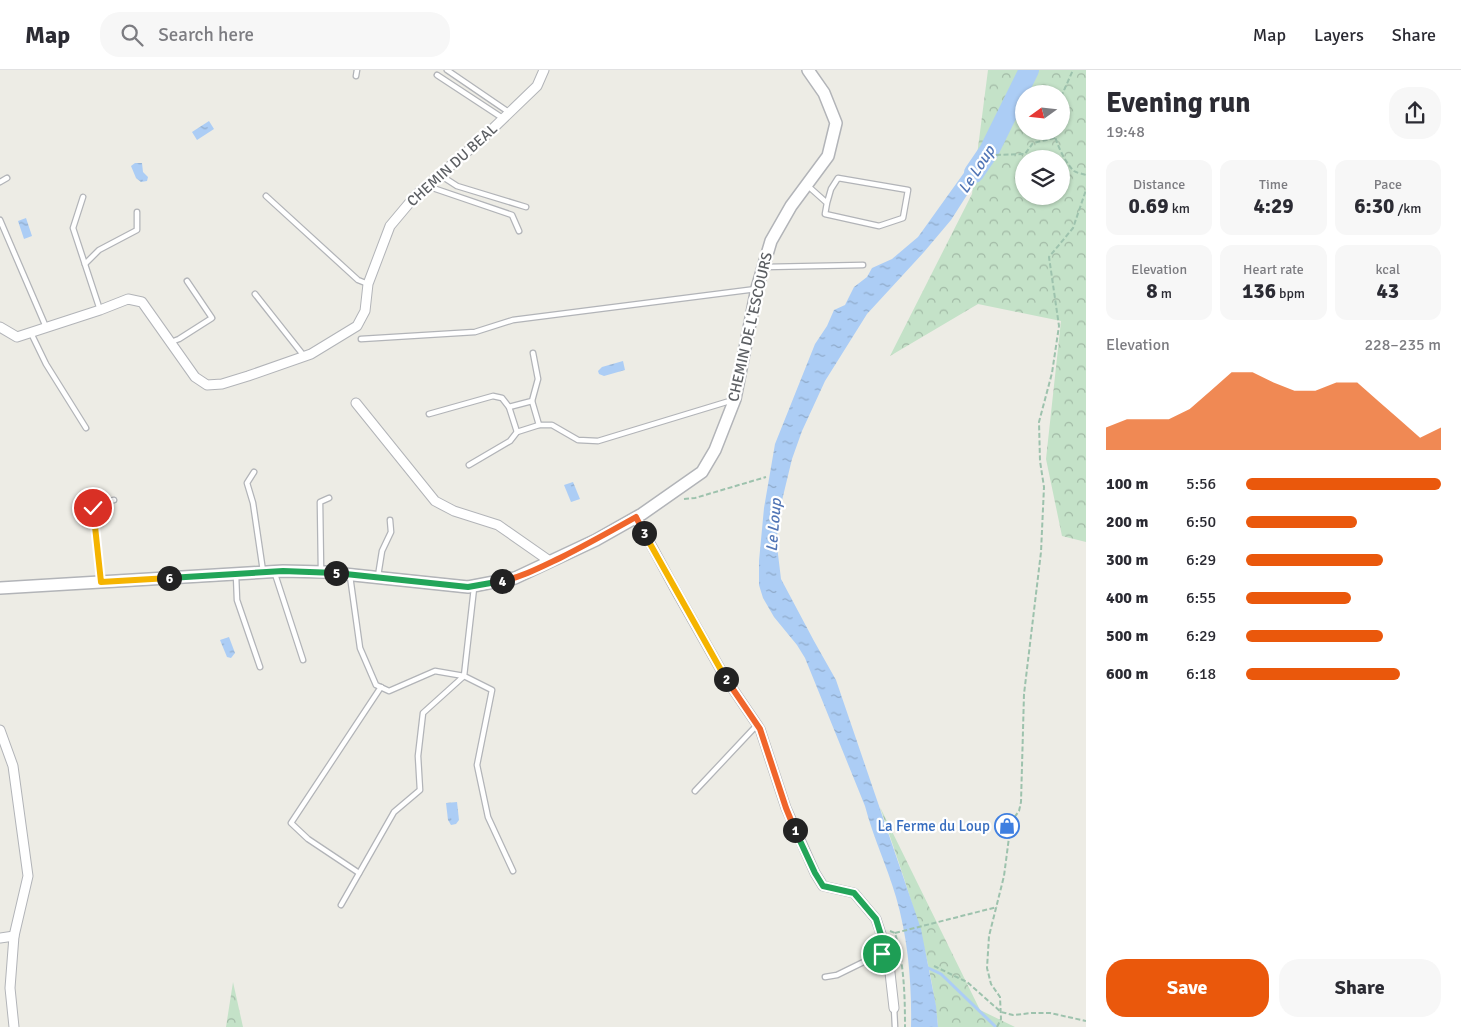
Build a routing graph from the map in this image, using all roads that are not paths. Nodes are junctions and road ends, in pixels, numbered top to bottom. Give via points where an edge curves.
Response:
1 (357, 70) edge
2 (447, 70) edge
3 (544, 70) edge
4 (808, 70) edge
5 (437, 75) dead end
6 (356, 76) dead end
7 (507, 116) junction
8 (440, 175) junction
9 (7, 178) dead end
10 (0, 182) edge
11 (806, 185) junction
12 (427, 186) junction
13 (266, 196) dead end
14 (83, 197) dead end
15 (827, 203) junction
16 (526, 208) dead end
17 (137, 212) dead end
18 (0, 220) edge
19 (519, 231) dead end
20 (85, 264) junction
21 (863, 265) dead end
22 (763, 267) junction
23 (187, 281) dead end
24 (368, 284) junction
25 (757, 288) junction
26 (255, 294) dead end
27 (100, 310) junction
28 (0, 328) edge
29 (46, 328) junction
30 (31, 333) junction
31 (361, 339) dead end
32 (171, 342) junction
33 (534, 353) dead end
34 (304, 356) junction
35 (735, 399) junction
36 (532, 401) junction
37 (356, 403) dead end
38 (509, 407) junction
39 (429, 414) dead end
40 (539, 425) junction
41 (86, 428) dead end
42 (517, 432) junction
43 (469, 465) dead end
44 (254, 472) dead end
45 (330, 498) dead end
46 (114, 500) dead end
47 (636, 517) junction
48 (390, 520) dead end
49 (551, 562) junction
50 (268, 572) junction
51 (321, 572) junction
52 (236, 574) junction
53 (350, 574) junction
54 (377, 577) junction
55 (101, 582) junction
56 (474, 587) junction
57 (0, 588) edge
58 (303, 660) dead end
59 (260, 667) dead end
60 (464, 676) junction
61 (381, 687) junction
62 (757, 725) junction
63 (0, 730) edge
64 (695, 790) dead end
65 (513, 871) dead end
66 (359, 872) junction
67 (340, 905) dead end
68 (14, 936) junction
69 (0, 938) edge
70 (886, 951) junction
71 (825, 977) dead end
72 (894, 1008) joint
73 (14, 1027) edge
74 (896, 1027) edge

1 - 6 lane
2 - 7 lane
3 - 7 street, CHEMIN DU BEAL via 537,86
4 - 11 street, CHEMIN DE L'ESCOURS via 824,93 836,123 828,156
5 - 7 lane
7 - 8 street, CHEMIN DU BEAL
8 - 12 street, CHEMIN DU BEAL
8 - 16 lane via 457,186
9 - 10 lane
11 - 15 lane
11 - 22 street, CHEMIN DE L'ESCOURS via 770,241
12 - 19 lane via 512,215
12 - 24 street, CHEMIN DU BEAL via 390,226
13 - 24 lane via 358,280
14 - 20 lane via 73,228
15 - 15 lane via 825,214 879,226 903,218 908,190 838,178
17 - 20 lane via 137,230 99,250
18 - 29 lane
20 - 27 lane
21 - 22 lane
22 - 25 street, CHEMIN DE L'ESCOURS
23 - 32 lane via 212,318
24 - 34 street, CHEMIN DU BEAL via 365,311 357,326
25 - 31 lane via 513,320 475,332
25 - 35 street, CHEMIN DE L'ESCOURS
26 - 34 lane
27 - 29 street, CHEMIN DU BEAL
27 - 32 street, CHEMIN DU BEAL via 128,299 142,302
28 - 30 street, CHEMIN DU BEAL via 17,337
29 - 30 street, CHEMIN DU BEAL
30 - 41 lane via 46,364
32 - 34 street, CHEMIN DU BEAL via 195,377 207,385 222,384
33 - 36 lane via 538,379
35 - 40 lane via 598,441 578,440 552,425
35 - 47 street, CHEMIN DE L'ESCOURS via 715,450 702,472
36 - 38 lane
36 - 40 lane
37 - 49 street via 435,501 454,511 498,525
38 - 39 lane via 502,398 493,396
38 - 42 lane
40 - 42 lane
42 - 43 lane via 510,440
44 - 50 lane via 247,483
45 - 51 lane via 320,502
46 - 55 lane via 93,508
47 - 49 street, CHEMIN DE L'ESCOURS
47 - 62 street via 721,671
48 - 54 lane via 391,532 382,551
49 - 56 street, CHEMIN DE L'ESCOURS via 515,578
50 - 51 street, CHEMIN DE L'ESCOURS
50 - 52 street, CHEMIN DE L'ESCOURS
50 - 58 lane
51 - 53 street, CHEMIN DE L'ESCOURS
52 - 55 street, CHEMIN DE L'ESCOURS
52 - 59 lane via 237,600
53 - 54 street, CHEMIN DE L'ESCOURS
53 - 61 lane via 360,648 376,685
54 - 56 street, CHEMIN DE L'ESCOURS
55 - 57 street, CHEMIN DE L'ESCOURS
56 - 60 lane
60 - 61 lane via 435,671 389,691
60 - 65 lane via 492,690 477,765 488,817
60 - 66 lane via 423,713 418,756 420,790 394,812
61 - 66 lane via 291,823 308,839
62 - 64 lane
62 - 70 street via 786,808 815,873 823,886 854,893 876,919
63 - 68 street via 13,766 28,876
66 - 67 lane
68 - 69 street
68 - 73 street via 10,988
70 - 71 lane via 837,975
70 - 72 street
72 - 74 lane

